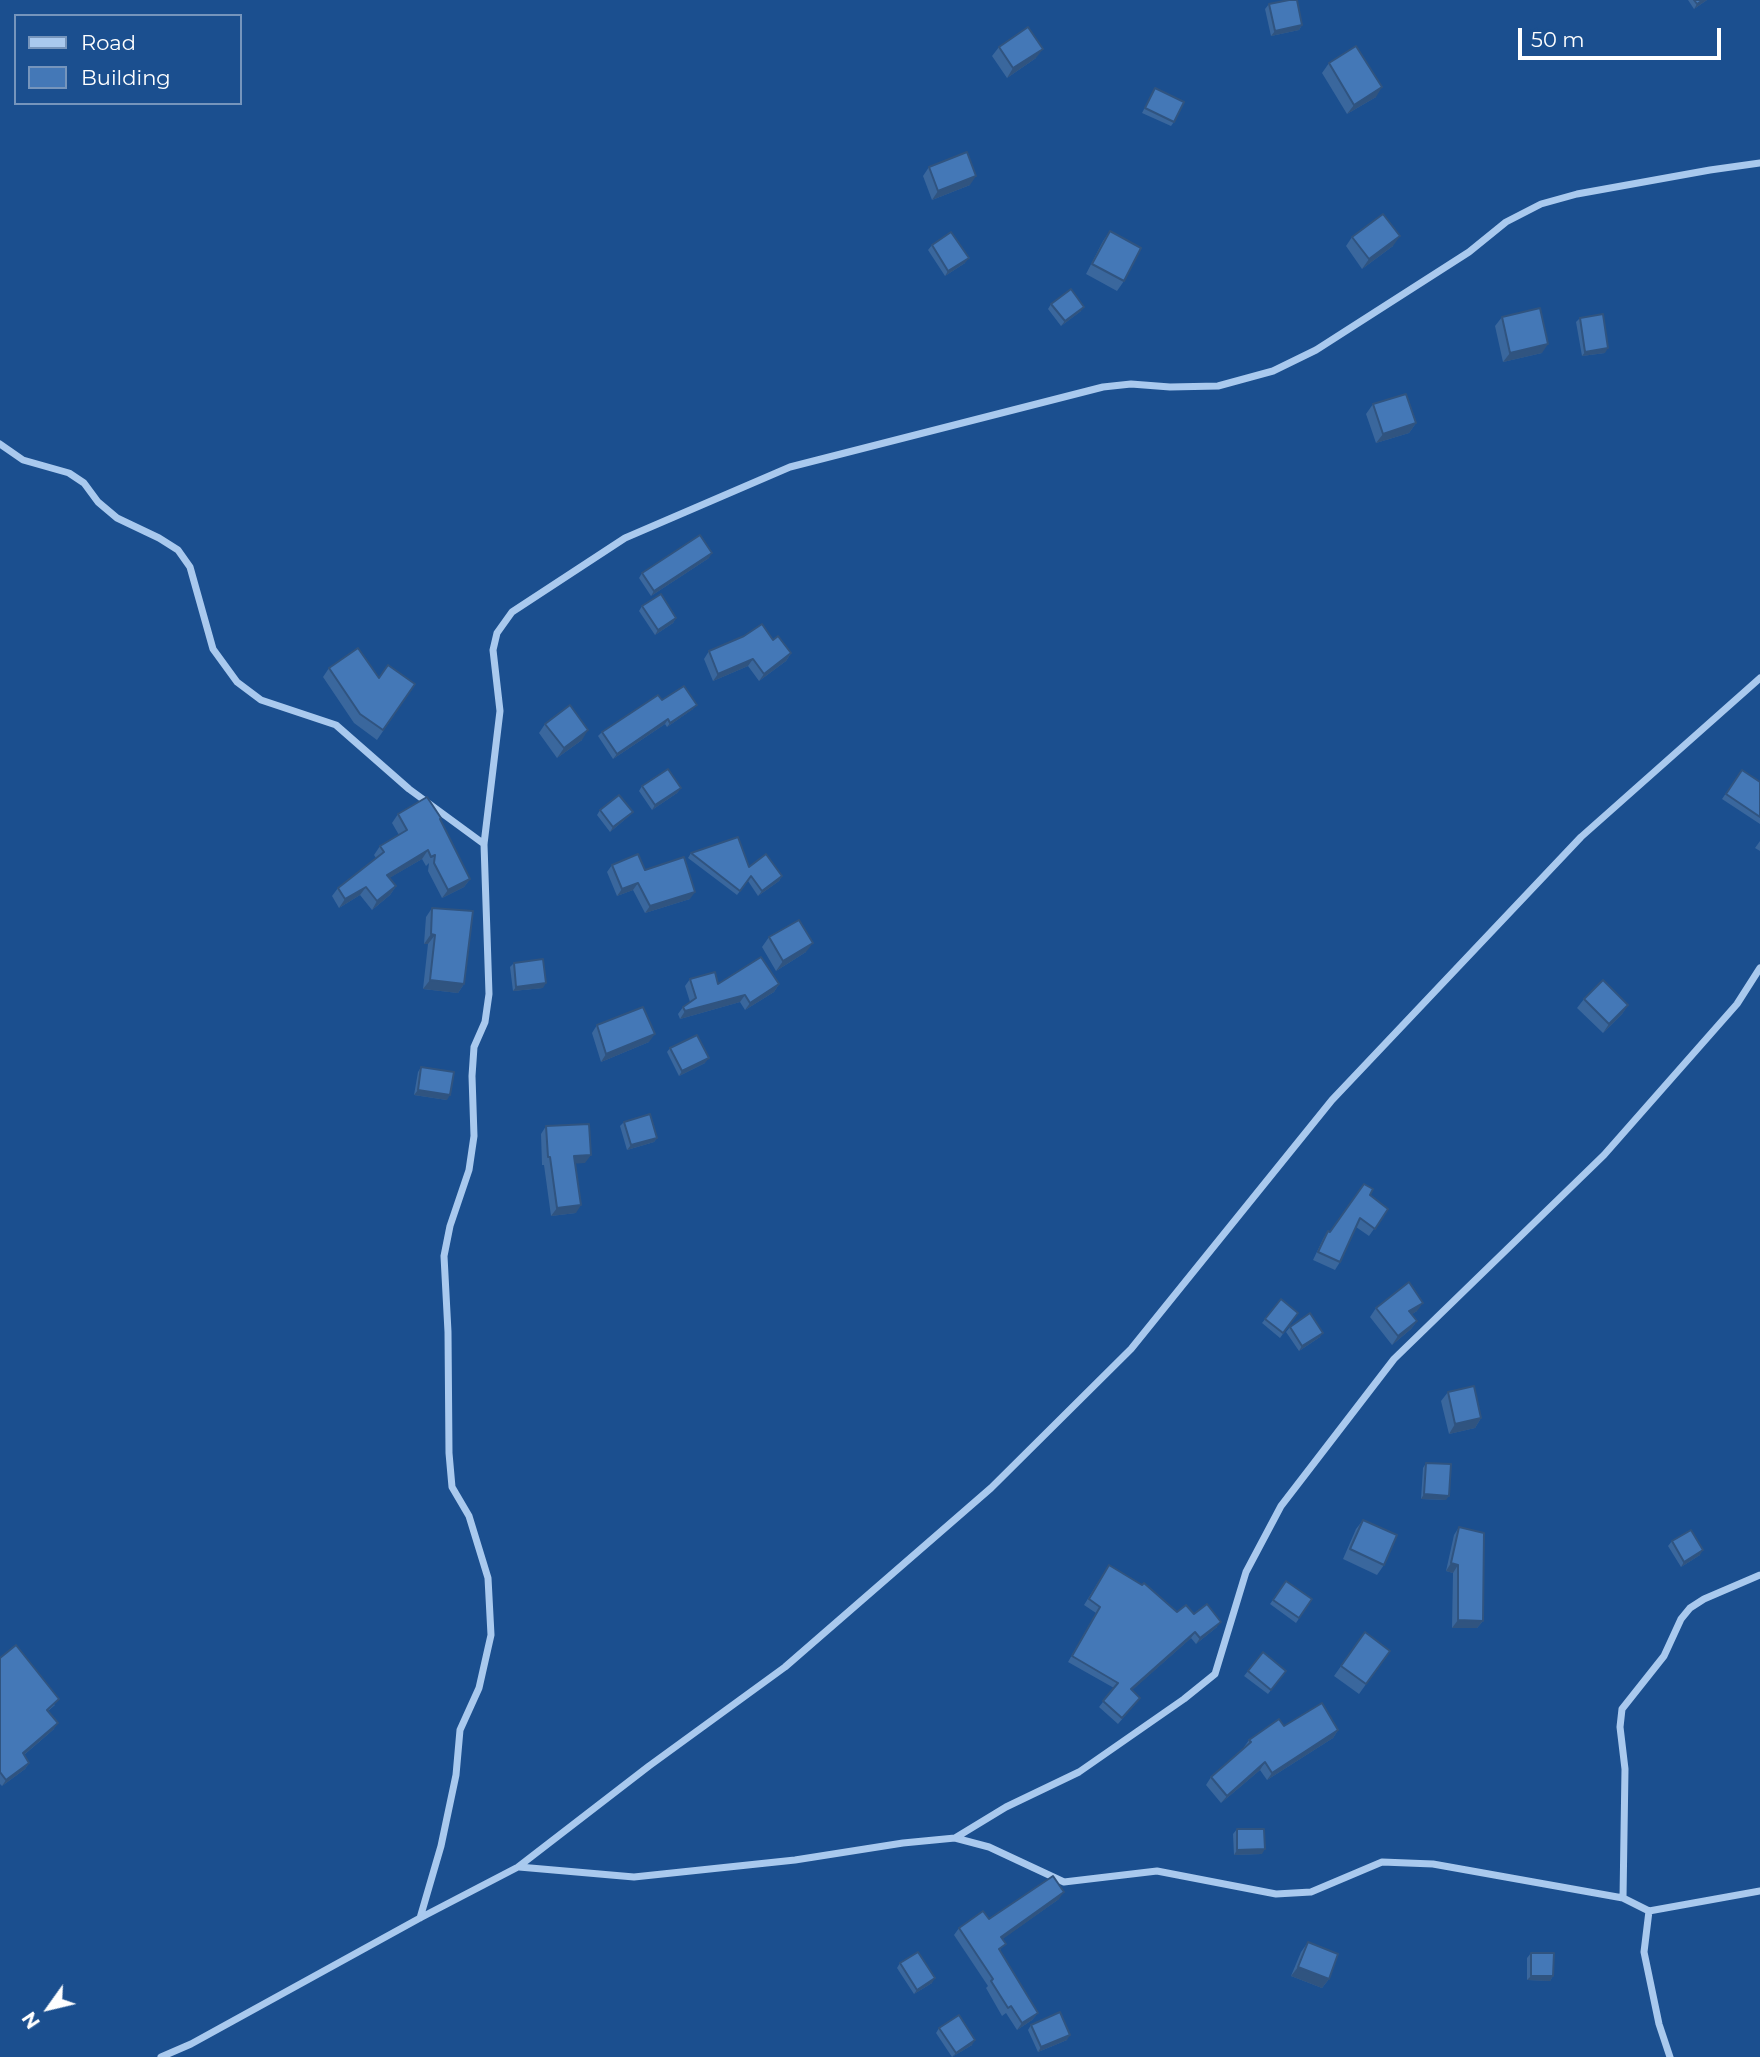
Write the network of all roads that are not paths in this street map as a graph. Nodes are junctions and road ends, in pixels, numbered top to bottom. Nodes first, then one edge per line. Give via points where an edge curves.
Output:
1 (1760, 163) edge
2 (0, 444) edge
3 (1760, 678) edge
4 (484, 844) junction
5 (1760, 968) edge
6 (1760, 1574) edge
7 (955, 1838) junction
8 (518, 1867) junction
9 (1760, 1891) edge
10 (1623, 1898) junction
11 (1649, 1911) junction
12 (421, 1918) junction
13 (161, 2057) edge
14 (1670, 2057) edge

1 - 4 street via 1541,204 1506,222 1469,253 1316,350 1273,371 1218,386 1103,387 790,467 625,538 512,612 497,633 493,650 500,710
2 - 4 street via 23,460 69,473 117,519 178,550 190,567 213,649 237,682 261,700 336,725 409,789
3 - 8 street via 1581,837 1332,1100 1131,1349 991,1488 785,1667
4 - 12 street via 489,994 485,1022 474,1047 474,1136 469,1170 444,1256 452,1487 469,1516 488,1578 491,1635 479,1688 460,1730 456,1775
5 - 7 street via 1737,1004 1604,1155 1394,1359 1281,1506 1246,1572 1215,1674 1079,1772
6 - 10 street via 1690,1608 1664,1656 1622,1709
7 - 8 street via 634,1877
7 - 10 street via 989,1847 1064,1882 1157,1871 1276,1894 1311,1892 1382,1862 1433,1864
8 - 12 street
9 - 11 street
10 - 11 street
11 - 14 street via 1644,1952
12 - 13 street

